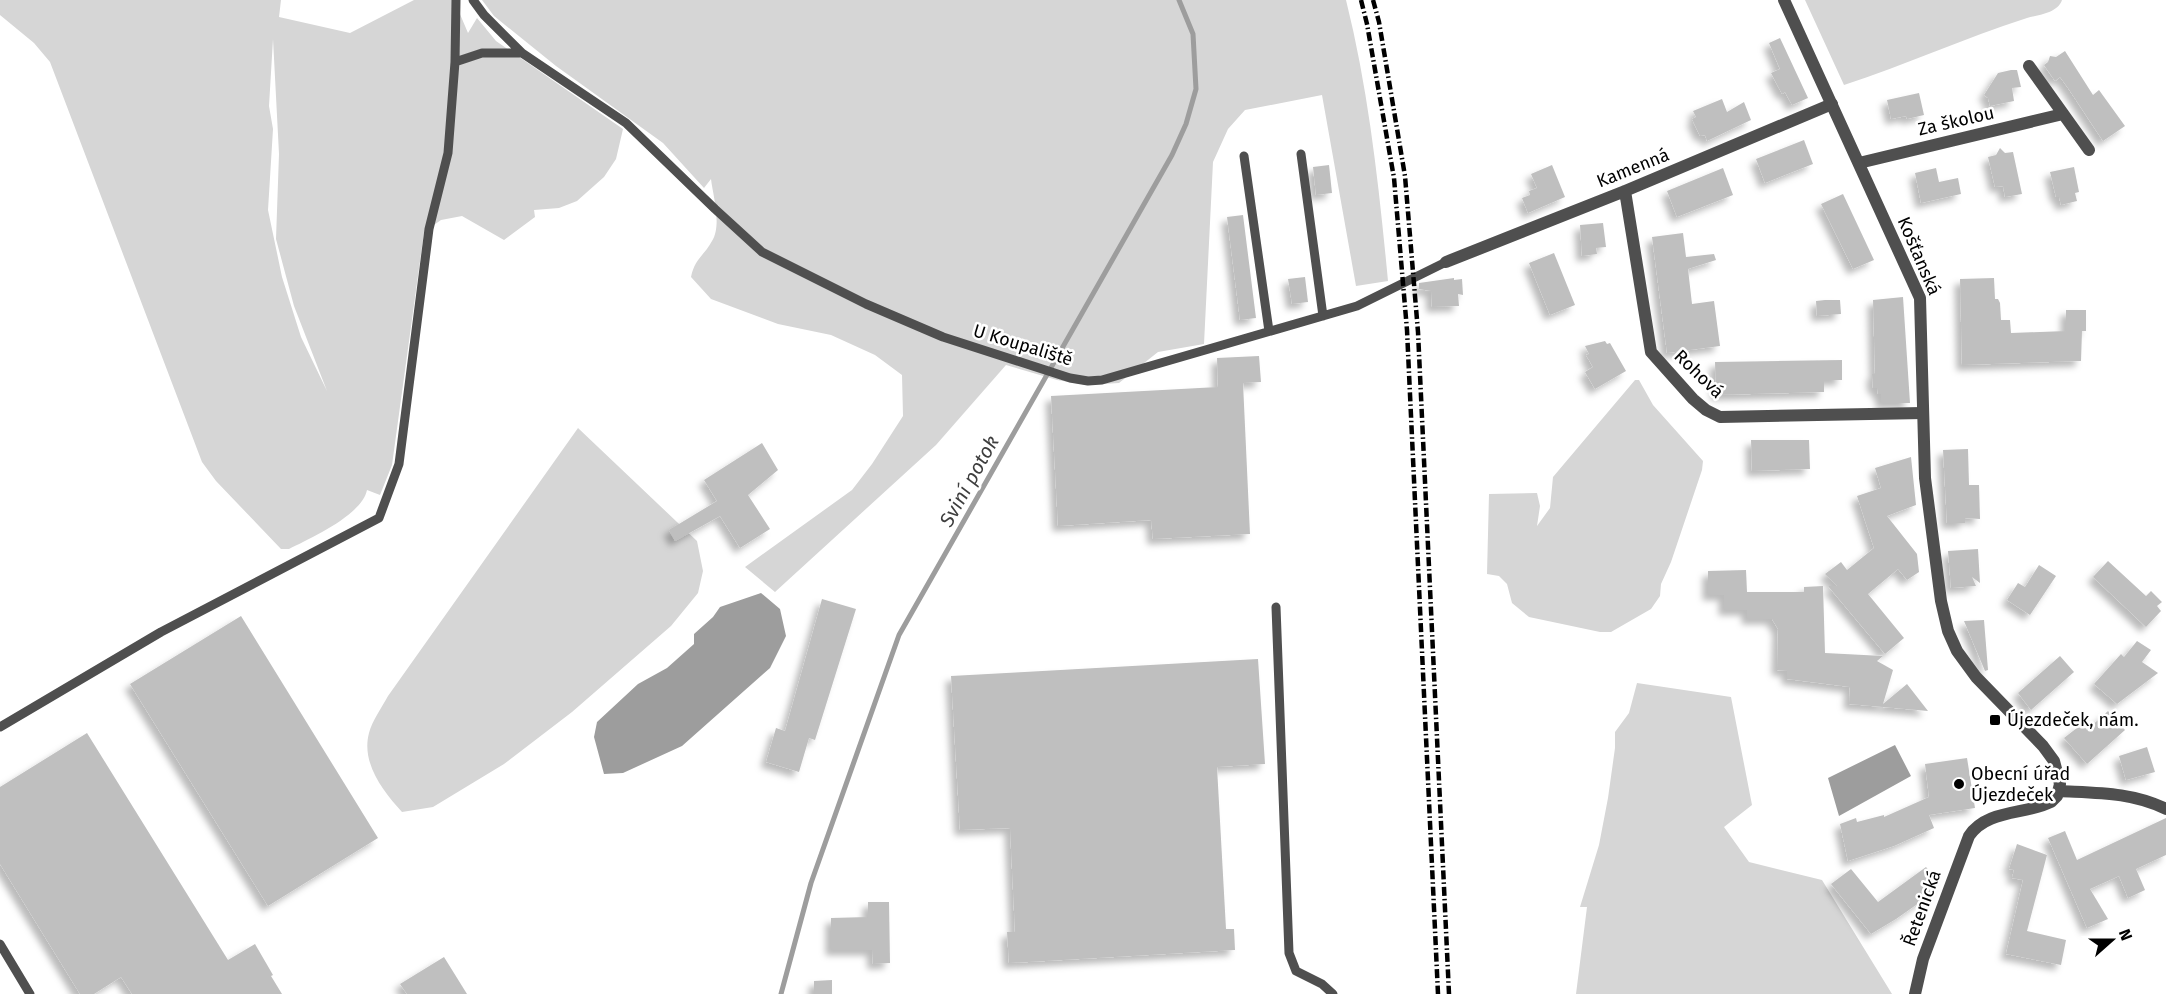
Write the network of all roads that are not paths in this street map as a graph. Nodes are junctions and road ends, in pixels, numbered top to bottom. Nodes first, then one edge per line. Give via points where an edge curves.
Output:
1 (456, 0) edge
2 (473, 0) edge
3 (1784, 0) edge
4 (522, 53) junction
5 (455, 62) junction
6 (2029, 66) dead end
7 (1832, 104) junction
8 (2063, 114) junction
9 (2090, 150) dead end
10 (1301, 154) dead end
11 (1244, 156) dead end
12 (1859, 163) junction
13 (1625, 191) junction
14 (1446, 261) joint
15 (1323, 316) junction
16 (1269, 331) junction
17 (1923, 413) junction
18 (1276, 607) dead end
19 (0, 727) edge
20 (2059, 791) junction
21 (2166, 809) edge
22 (0, 944) edge
23 (30, 994) edge
24 (1333, 994) edge
25 (1915, 994) edge

1 - 5 lane
2 - 4 lane, U Koupaliště
3 - 7 street, Košťanská
4 - 5 lane via 482,52
4 - 16 lane, U Koupaliště via 626,123 762,252 943,337 1088,381
5 - 19 lane via 448,153 429,229 399,464 379,518 161,632
6 - 8 street
7 - 12 street, Košťanská
7 - 13 street, Kamenná
8 - 9 street
8 - 12 street, Za školou
10 - 15 lane
11 - 16 lane
12 - 17 street, Košťanská via 1920,298
13 - 14 street, Kamenná
13 - 17 street, Rohová via 1651,352 1706,410 1720,417
14 - 15 lane, U Koupaliště via 1357,306
15 - 16 lane, U Koupaliště
17 - 20 street, Košťanská via 1927,495 1944,617 1968,668 2050,754 2060,776
18 - 24 lane via 1289,954 1296,971
20 - 21 street via 2124,795
20 - 25 street, Řetenická via 2047,805 1976,826 1923,959
22 - 23 lane

